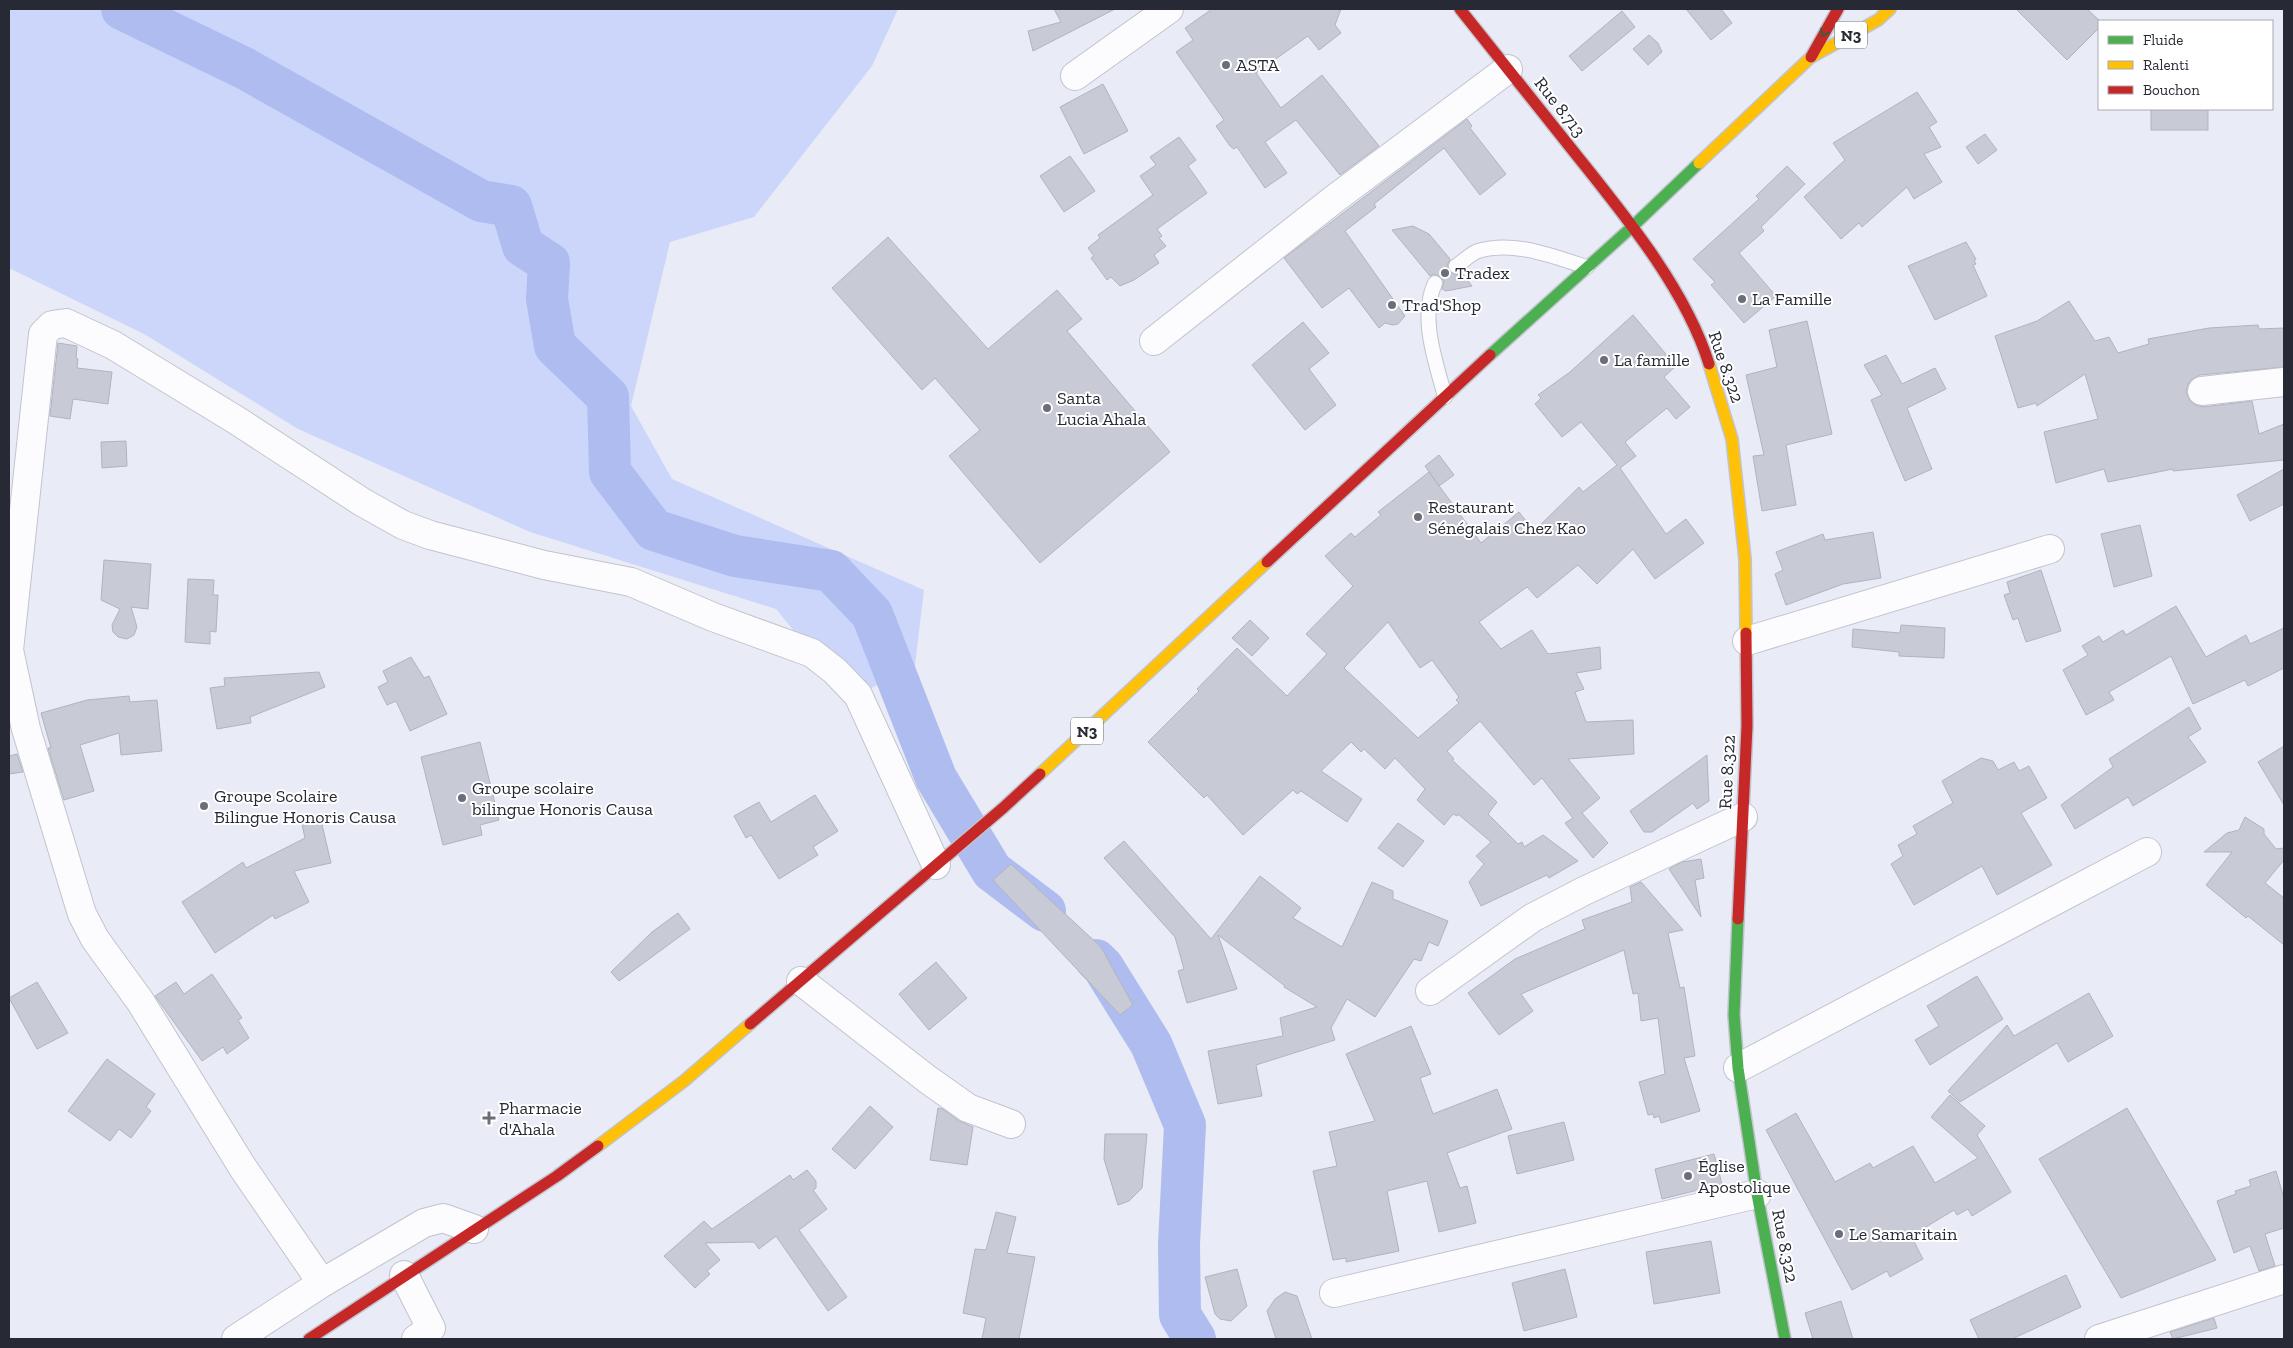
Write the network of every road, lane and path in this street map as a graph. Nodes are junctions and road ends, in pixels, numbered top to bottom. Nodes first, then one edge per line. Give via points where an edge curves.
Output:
1 (1169, 9) edge
2 (1460, 9) edge
3 (1838, 9) edge
4 (1890, 9) edge
5 (1811, 58) junction
6 (1508, 69) junction
7 (1075, 76) dead end
8 (1633, 226) junction
9 (1456, 266) dead end
10 (1588, 267) junction
11 (1436, 283) dead end
12 (1154, 341) dead end
13 (2284, 382) edge
14 (2202, 391) dead end
15 (1445, 397) junction
16 (17, 488) edge
17 (2050, 548) dead end
18 (1747, 641) junction
19 (1742, 817) junction
20 (2147, 852) dead end
21 (936, 865) junction
22 (801, 981) junction
23 (1430, 991) dead end
24 (1738, 1068) junction
25 (1011, 1124) dead end
26 (1756, 1194) junction
27 (474, 1229) junction
28 (404, 1275) junction
29 (2284, 1279) edge
30 (322, 1283) junction
31 (1334, 1293) dead end
32 (428, 1335) edge
33 (236, 1339) edge
34 (309, 1339) edge
35 (1785, 1339) edge
36 (2099, 1339) edge

1 - 7 street
2 - 6 main road, Rue 8.713
3 -> 5 main road, N3
4 - 5 main road, N3 via 1878,20
5 - 8 main road, N3
6 - 8 main road, Rue 8.713
6 - 12 street via 1333,200
8 - 10 main road, N3
8 - 18 main road, Rue 8.322 via 1684,307 1704,349 1732,439 1745,559
9 - 10 lane via 1476,251 1505,247
10 - 15 main road, N3
11 - 15 lane via 1430,294 1431,340
13 - 14 street
15 - 21 main road, N3 via 1126,695
16 - 21 street via 43,334 52,325 66,323 113,345 402,525 534,562 631,582 713,617 812,653 858,695
16 - 30 street via 9,650 26,729 82,914 243,1168
17 - 18 street
18 - 19 main road, Rue 8.322
19 - 23 street via 1532,918
19 - 24 main road, Rue 8.322 via 1734,1014
20 - 24 street
21 - 22 main road, N3
22 - 25 street via 968,1108
22 - 27 main road, N3 via 676,1086 557,1176
24 - 26 main road, Rue 8.322
26 - 31 street
26 - 35 main road, Rue 8.322
27 - 28 main road, N3
27 - 30 street via 443,1218 424,1223
28 - 32 street
28 - 34 main road, N3
29 - 36 street
30 - 33 street

